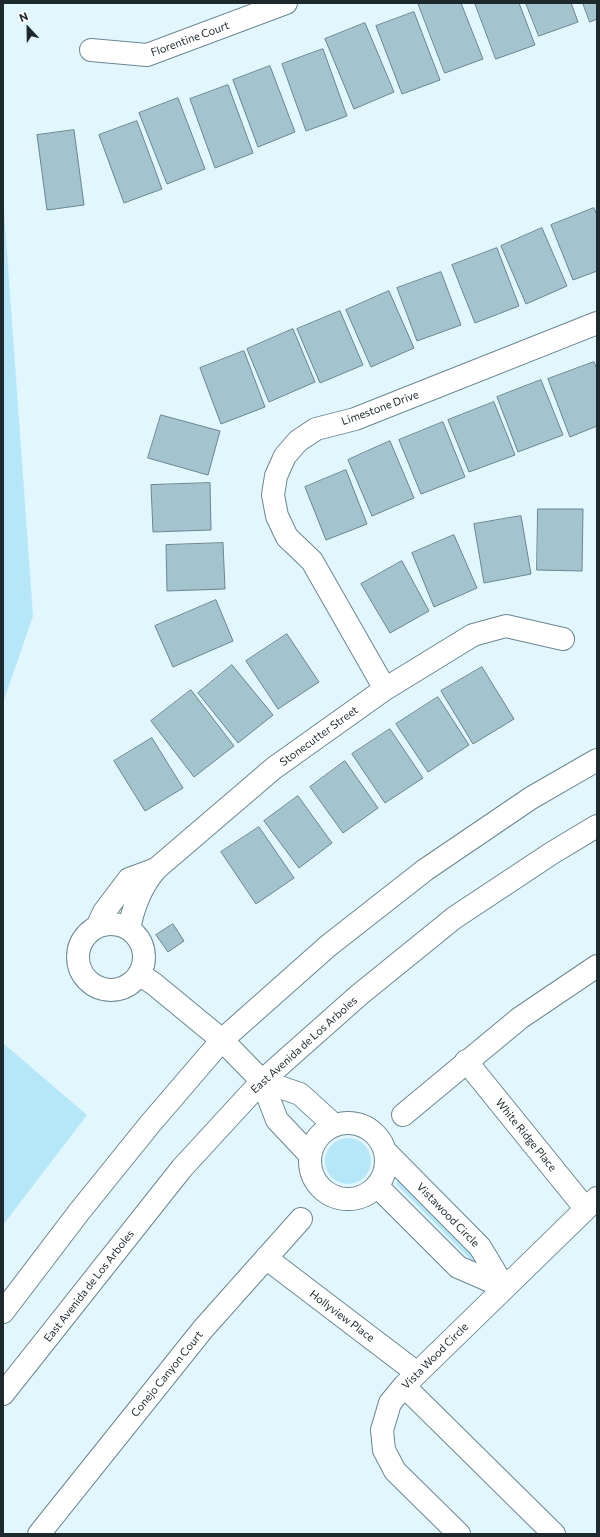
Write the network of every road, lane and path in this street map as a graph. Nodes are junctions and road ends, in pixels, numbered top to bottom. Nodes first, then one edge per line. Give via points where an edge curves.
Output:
1 (286, 3) edge
2 (91, 50) dead end
3 (597, 323) edge
4 (563, 639) dead end
5 (385, 689) junction
6 (597, 760) edge
7 (597, 826) edge
8 (156, 869) junction
9 (97, 927) junction
10 (129, 929) junction
11 (597, 966) edge
12 (139, 974) junction
13 (222, 1040) junction
14 (466, 1061) junction
15 (262, 1081) junction
16 (403, 1115) dead end
17 (334, 1125) junction
18 (386, 1152) junction
19 (310, 1156) junction
20 (377, 1186) junction
21 (591, 1203) edge
22 (301, 1219) dead end
23 (266, 1258) junction
24 (504, 1287) junction
25 (3, 1312) edge
26 (411, 1380) junction
27 (3, 1394) edge
28 (39, 1534) edge
29 (459, 1534) edge
30 (554, 1534) edge

1 - 2 street, Florentine Court via 147,55
3 - 5 street, Limestone Drive via 355,419 316,430 298,441 285,456 276,476 273,495 277,516 287,537 312,561
4 - 5 street, Stonecutter Street via 506,626 473,634
5 - 8 street, Stonecutter Street via 274,768
6 - 13 street via 531,798 425,870 328,946
7 - 15 street, East Avenida de Los Arboles via 454,918 359,995
8 - 9 street via 129,879 104,912
8 - 10 street, Stonecutter Street via 145,882
9 - 10 street via 119,924
9 - 12 street via 88,933 79,952 79,964 87,978 100,987 111,990 131,983
10 - 12 street via 142,945 143,965
11 - 14 street via 520,1018
12 - 13 street
13 - 15 street
13 - 25 street via 88,1200
14 - 16 street
14 - 21 street, White Ridge Place
15 - 17 street via 300,1094
15 - 19 street via 277,1120
15 - 27 street, East Avenida de Los Arboles via 182,1168
17 - 18 street, Vistawood Circle via 358,1123 369,1128 378,1136
17 - 19 street, Vistawood Circle via 318,1137
18 - 20 street via 386,1168
18 - 24 street, Vistawood Circle via 480,1247
19 - 20 street via 310,1168 314,1179 332,1196 356,1199
20 - 24 street via 458,1267
21 - 24 street, Vista Wood Circle
22 - 23 street, Conejo Canyon Court
23 - 26 street, Hollyview Place
23 - 28 street, Conejo Canyon Court via 203,1328
24 - 26 street, Vista Wood Circle
26 - 29 street, Vista Wood Circle via 390,1403 382,1430 384,1450 395,1471
26 - 30 street, Hollyview Place

